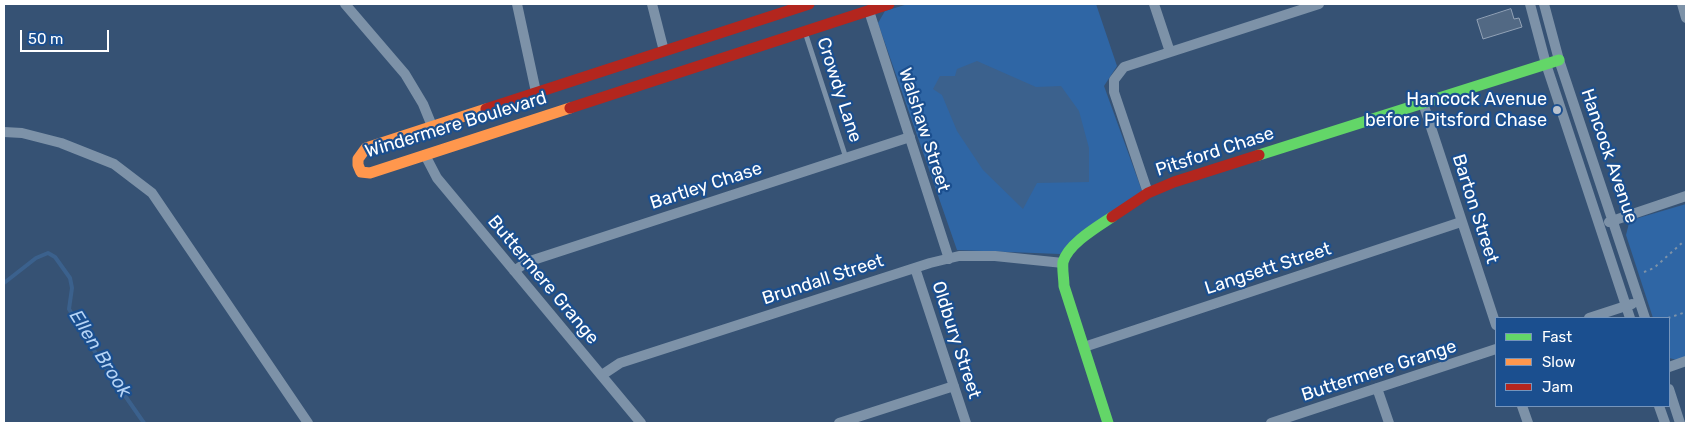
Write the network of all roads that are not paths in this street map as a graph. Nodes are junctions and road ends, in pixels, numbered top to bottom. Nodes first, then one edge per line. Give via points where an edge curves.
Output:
1 (345, 4) edge
2 (517, 4) edge
3 (652, 4) edge
4 (809, 4) edge
5 (889, 4) edge
6 (1154, 4) edge
7 (1319, 4) edge
8 (1530, 4) edge
9 (1544, 4) edge
10 (1682, 4) edge
11 (790, 7) edge
12 (869, 11) junction
13 (1686, 18) edge
14 (805, 31) junction
15 (664, 51) junction
16 (1170, 52) junction
17 (1559, 60) junction
18 (1546, 64) junction
19 (536, 92) junction
20 (1423, 103) junction
21 (432, 126) junction
22 (4, 132) edge
23 (910, 137) junction
24 (425, 155) junction
25 (846, 158) junction
26 (1148, 193) junction
27 (1686, 196) edge
28 (1614, 221) junction
29 (1461, 222) junction
30 (1600, 225) junction
31 (949, 258) junction
32 (1063, 263) junction
33 (915, 268) junction
34 (514, 272) junction
35 (1640, 302) junction
36 (1626, 306) junction
37 (1592, 317) edge
38 (1630, 317) edge
39 (1646, 317) edge
40 (1495, 322) edge
41 (1084, 347) junction
42 (1495, 349) edge
43 (1686, 361) edge
44 (1670, 367) edge
45 (602, 375) junction
46 (954, 386) junction
47 (1377, 388) junction
48 (1670, 392) edge
49 (1522, 407) edge
50 (1659, 407) edge
51 (308, 423) edge
52 (641, 423) edge
53 (839, 423) edge
54 (966, 423) edge
55 (1108, 423) edge
56 (1271, 423) edge
57 (1388, 423) edge
58 (1528, 423) edge
59 (1665, 423) edge
60 (1680, 423) edge

1 - 21 street via 406,74
2 - 19 street
3 - 15 street
4 - 11 street, Windermere Boulevard
5 - 12 street, Windermere Boulevard
6 - 16 street
7 - 16 street
8 - 18 street, Hancock Avenue
9 - 17 street, Hancock Avenue
10 - 13 street
11 - 15 street, Windermere Boulevard
12 - 14 street, Windermere Boulevard
12 - 23 street, Walshaw Street
14 - 24 street, Windermere Boulevard
14 - 25 lane, Crowdy Lane
15 - 19 street, Windermere Boulevard
16 - 26 street via 1124,67 1114,80 1114,92
17 - 18 street, Pitsford Chase
17 - 28 street, Hancock Avenue
18 - 20 street, Pitsford Chase
18 - 30 street, Hancock Avenue
19 - 21 street, Windermere Boulevard
20 - 26 street, Pitsford Chase
20 - 29 street, Barton Street
21 - 24 street, Windermere Boulevard via 366,148 358,156 357,165 361,172 370,173
22 - 51 street via 61,143 114,164 152,193
23 - 25 street, Bartley Chase
23 - 31 street, Walshaw Street
24 - 34 street, Buttermere Grange via 437,178
25 - 34 street, Bartley Chase via 527,262
26 - 32 street, Pitsford Chase via 1092,230 1069,251
27 - 28 street
28 - 30 street
28 - 35 street, Hancock Avenue
29 - 40 street, Barton Street
29 - 41 street, Langsett Street
30 - 36 street, Hancock Avenue
31 - 32 street, Brundall Street via 995,256
31 - 33 street, Brundall Street
32 - 41 street via 1064,286
33 - 45 street, Brundall Street via 620,363
33 - 46 street, Oldbury Street
34 - 45 street, Buttermere Grange
35 - 36 street
35 - 39 street, Hancock Avenue
36 - 37 street
36 - 38 street, Hancock Avenue
41 - 55 street
42 - 47 street, Buttermere Grange
43 - 44 street
45 - 52 street, Buttermere Grange
46 - 53 street
46 - 54 street, Oldbury Street
47 - 56 street, Buttermere Grange
47 - 57 street
48 - 60 street
49 - 58 street
50 - 59 street

